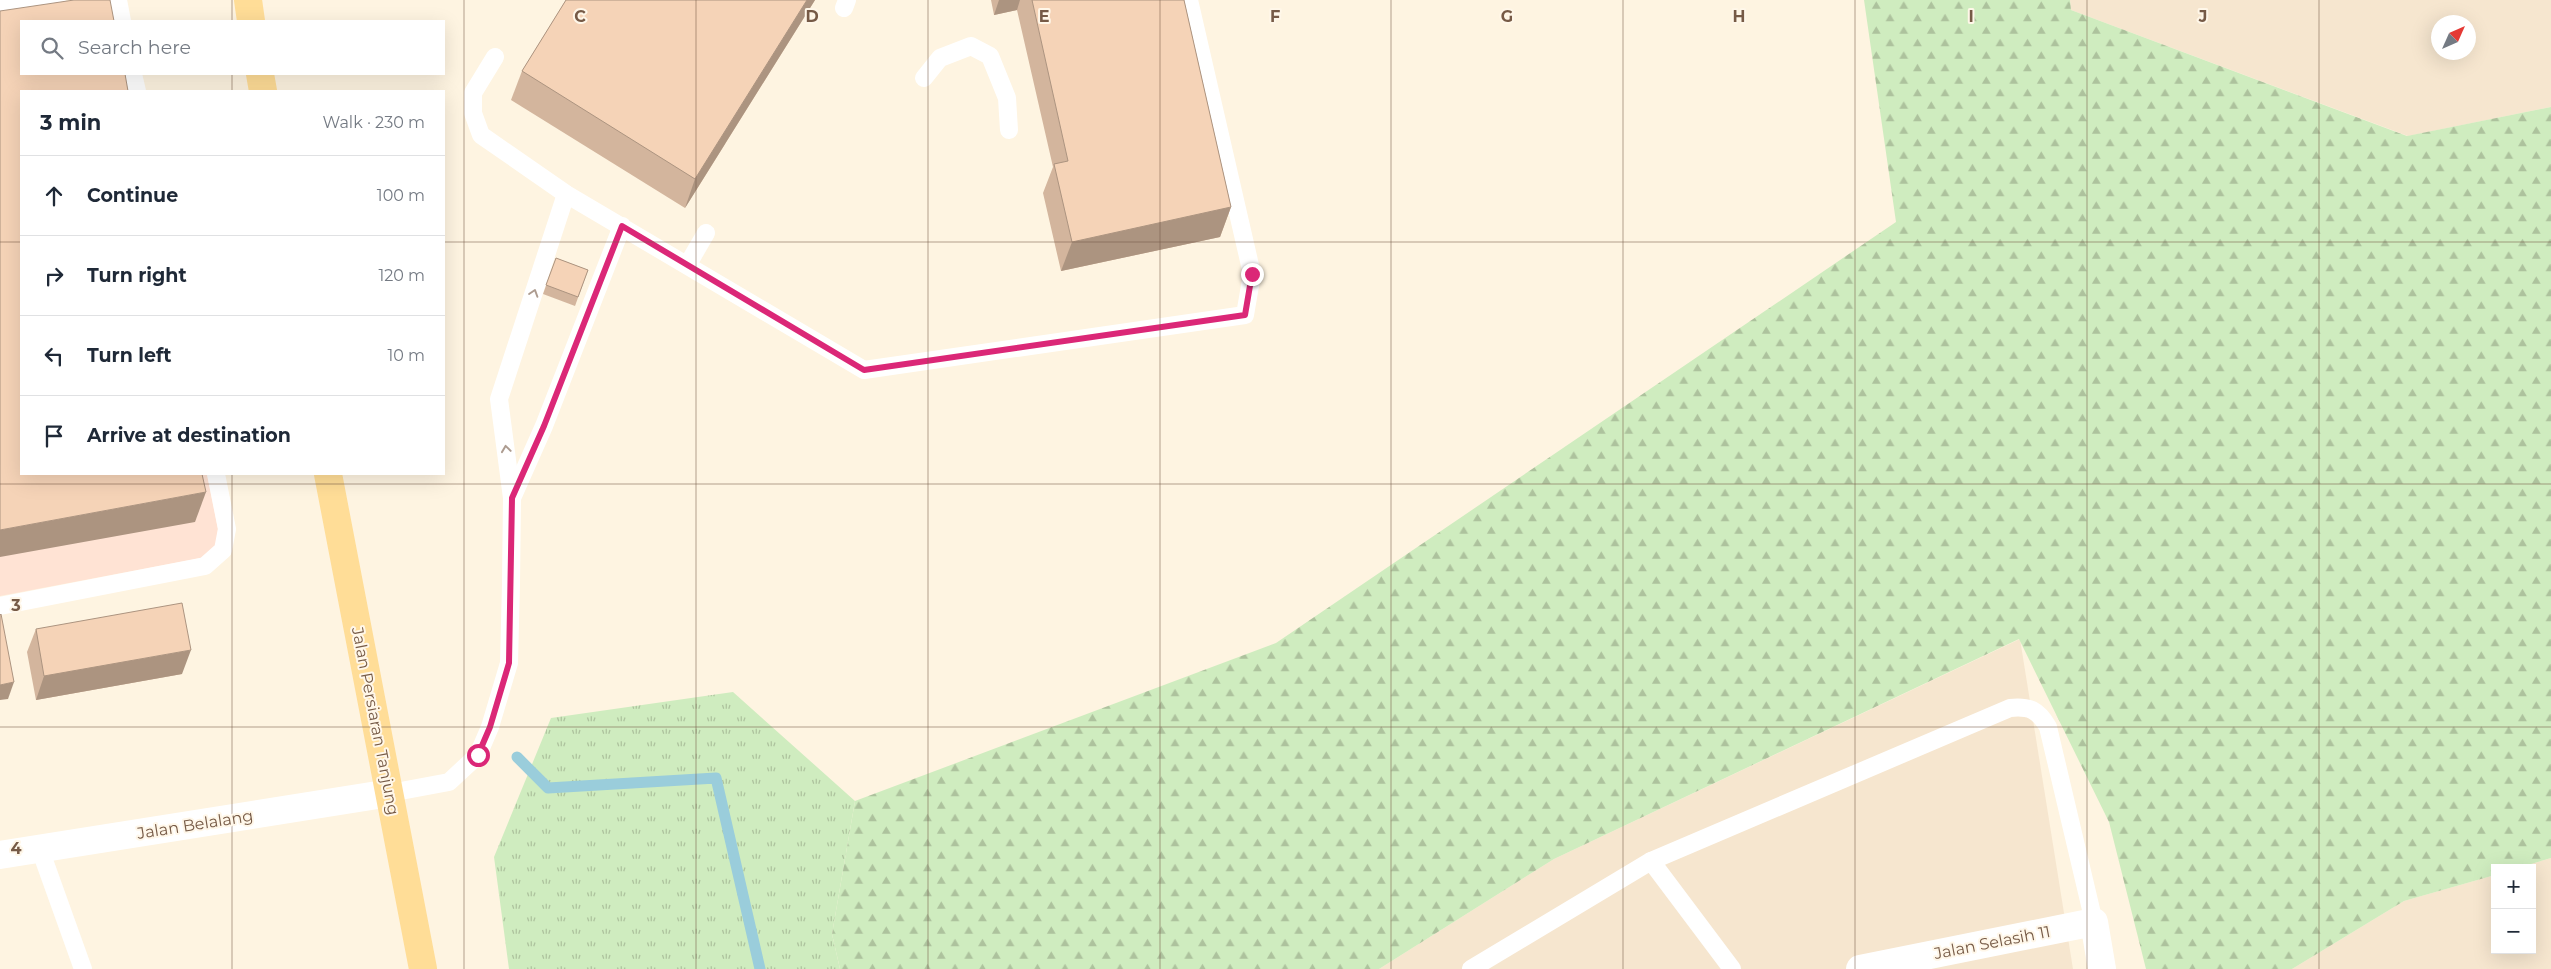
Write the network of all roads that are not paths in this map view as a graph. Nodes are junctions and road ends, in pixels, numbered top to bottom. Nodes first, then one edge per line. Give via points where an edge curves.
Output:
1 (248, 0) edge
2 (1189, 0) edge
3 (118, 1) edge
4 (0, 10) edge
5 (122, 20) edge
6 (251, 20) edge
7 (495, 57) dead end
8 (133, 75) edge
9 (260, 75) edge
10 (924, 78) dead end
11 (137, 90) edge
12 (262, 90) edge
13 (1009, 130) dead end
14 (566, 194) junction
15 (622, 226) junction
16 (706, 233) dead end
17 (688, 264) junction
18 (216, 475) edge
19 (328, 475) edge
20 (512, 498) junction
21 (0, 606) edge
22 (390, 793) junction
23 (40, 849) junction
24 (0, 855) edge
25 (1651, 861) junction
26 (2094, 922) junction
27 (1919, 963) edge
28 (83, 969) edge
29 (423, 969) edge
30 (1471, 969) edge
31 (1732, 969) edge
32 (1860, 969) edge
33 (2102, 969) edge

1 - 6 main road
2 - 17 lane via 1252,274 1245,315 864,370
3 - 4 lane
3 - 5 lane
7 - 14 lane via 473,93 473,113 481,135
8 - 11 lane
9 - 12 main road
10 - 13 lane via 940,58 971,46 990,56 1007,98
14 - 15 lane
20 -> 14 lane via 499,400
15 - 17 lane
15 - 20 lane via 544,426
16 - 17 lane
18 - 21 lane via 227,529 223,550 205,566
19 - 22 main road, Jalan Persiaran Tanjung
20 - 22 lane via 509,663 490,727 478,755 449,782
22 - 23 street, Jalan Belalang
22 - 29 main road, Jalan Persiaran Tanjung
23 - 24 street, Jalan Belalang
23 - 28 lane
25 - 26 lane via 2010,708 2026,706 2040,713 2048,728
25 - 30 lane
25 - 31 lane
26 - 27 street, Jalan Selasih 11
26 - 33 street
27 - 32 street, Jalan Selasih 11

